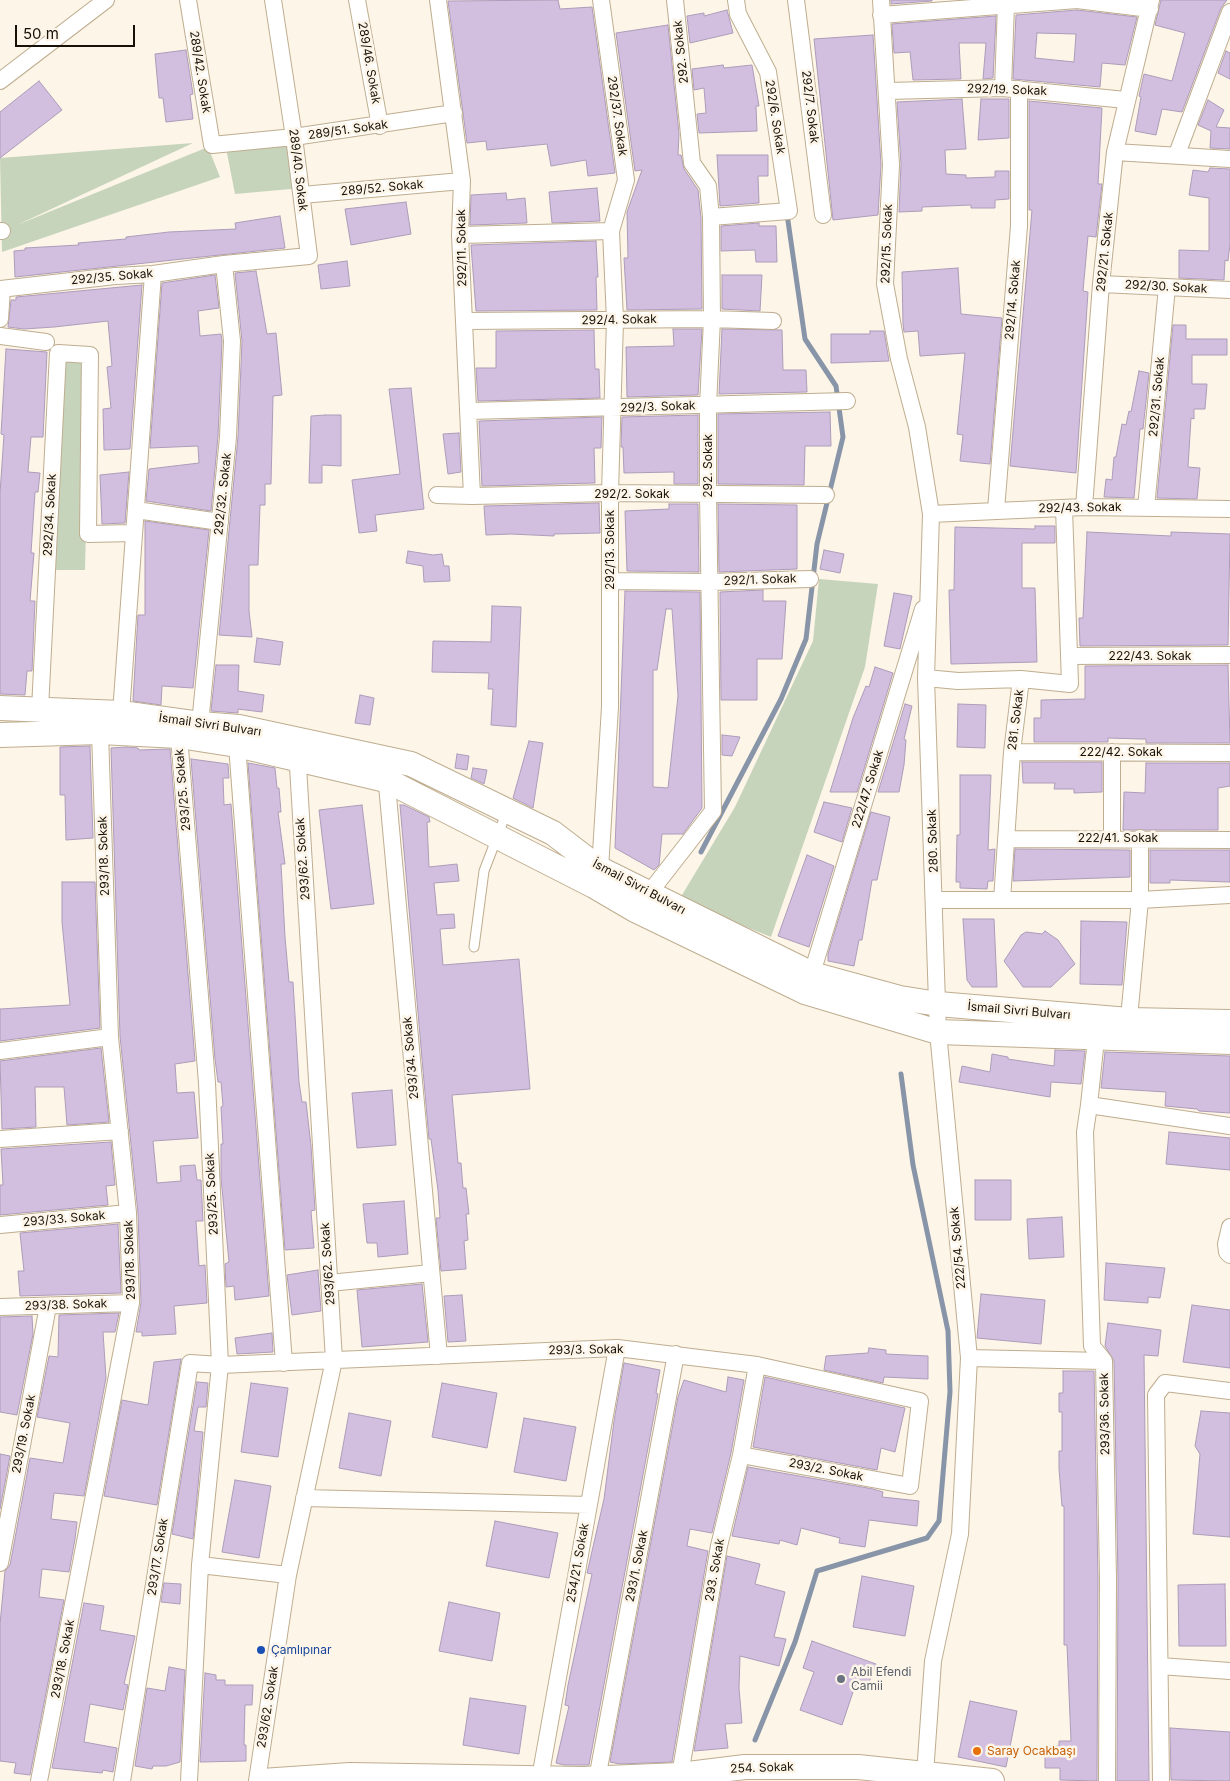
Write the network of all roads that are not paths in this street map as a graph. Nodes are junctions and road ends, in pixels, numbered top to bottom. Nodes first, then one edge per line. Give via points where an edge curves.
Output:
1 (106, 0) edge
2 (188, 0) edge
3 (273, 0) edge
4 (357, 0) edge
5 (438, 0) edge
6 (601, 0) edge
7 (675, 0) edge
8 (736, 0) edge
9 (796, 0) edge
10 (1151, 4) edge
11 (1006, 5) junction
12 (881, 8) edge
13 (1230, 12) edge
14 (0, 81) edge
15 (1003, 88) junction
16 (1020, 89) junction
17 (888, 90) junction
18 (1126, 100) junction
19 (454, 113) junction
20 (380, 126) junction
21 (294, 137) junction
22 (212, 145) joint
23 (1115, 152) junction
24 (1177, 154) junction
25 (1230, 159) edge
26 (462, 181) junction
27 (302, 195) junction
28 (823, 215) dead end
29 (711, 217) junction
30 (611, 231) junction
31 (460, 235) junction
32 (224, 264) junction
33 (153, 274) junction
34 (1101, 284) junction
35 (1167, 287) junction
36 (1, 288) edge
37 (1230, 290) edge
38 (0, 319) edge
39 (712, 319) junction
40 (615, 320) junction
41 (464, 321) junction
42 (773, 321) dead end
43 (0, 336) edge
44 (46, 342) dead end
45 (847, 401) dead end
46 (708, 406) junction
47 (614, 409) junction
48 (469, 411) junction
49 (610, 493) junction
50 (437, 495) dead end
51 (708, 495) junction
52 (826, 495) dead end
53 (472, 496) junction
54 (1084, 507) junction
55 (1064, 508) junction
56 (1146, 508) junction
57 (1230, 509) edge
58 (136, 510) junction
59 (996, 510) junction
60 (931, 514) junction
61 (220, 522) junction
62 (134, 533) junction
63 (810, 579) dead end
64 (610, 580) junction
65 (710, 582) junction
66 (930, 586) junction
67 (1230, 655) edge
68 (1070, 656) junction
69 (926, 678) junction
70 (1021, 679) junction
71 (0, 708) edge
72 (40, 709) junction
73 (121, 713) junction
74 (200, 724) junction
75 (100, 732) junction
76 (0, 735) edge
77 (179, 736) junction
78 (237, 745) junction
79 (297, 749) junction
80 (1012, 752) junction
81 (1112, 752) junction
82 (1230, 753) edge
83 (387, 770) junction
84 (508, 811) junction
85 (498, 837) junction
86 (1112, 837) junction
87 (1140, 838) junction
88 (1006, 839) junction
89 (1230, 840) edge
90 (600, 868) junction
91 (1230, 895) edge
92 (935, 900) junction
93 (1002, 900) junction
94 (1140, 900) junction
95 (642, 902) junction
96 (474, 947) dead end
97 (808, 983) junction
98 (938, 1004) junction
99 (1230, 1022) edge
100 (1128, 1030) junction
101 (938, 1032) junction
102 (110, 1037) junction
103 (1096, 1039) junction
104 (1230, 1042) edge
105 (0, 1051) edge
106 (1089, 1105) junction
107 (1230, 1126) edge
108 (120, 1131) junction
109 (0, 1140) edge
110 (128, 1213) junction
111 (0, 1225) edge
112 (1230, 1227) edge
113 (1230, 1255) edge
114 (431, 1273) junction
115 (329, 1282) junction
116 (132, 1303) junction
117 (48, 1306) junction
118 (0, 1307) edge
119 (617, 1348) junction
120 (676, 1354) junction
121 (438, 1356) junction
122 (969, 1358) junction
123 (334, 1360) junction
124 (1104, 1361) junction
125 (284, 1363) junction
126 (220, 1365) junction
127 (757, 1365) junction
128 (1230, 1391) edge
129 (742, 1454) junction
130 (910, 1486) joint
131 (304, 1498) junction
132 (588, 1505) junction
133 (2, 1538) edge
134 (0, 1562) edge
135 (200, 1565) junction
136 (288, 1574) junction
137 (1160, 1666) junction
138 (1230, 1671) edge
139 (743, 1774) edge
140 (865, 1774) edge
141 (680, 1775) junction
142 (714, 1776) edge
143 (350, 1778) edge
144 (411, 1778) edge
145 (540, 1778) junction
146 (925, 1778) edge
147 (492, 1780) edge
148 (588, 1780) edge
149 (39, 1781) edge
150 (122, 1781) edge
151 (189, 1781) edge
152 (257, 1781) edge
153 (262, 1781) edge
154 (992, 1781) edge
155 (1106, 1781) edge
156 (1161, 1781) edge

1 - 14 street
2 - 22 street, 289/42. Sokak
3 - 21 street, 289/40. Sokak
4 - 20 street, 289/46. Sokak
5 - 19 street, 292/11. Sokak
6 - 30 street, 292/37. Sokak via 626,180
7 - 29 street, 292. Sokak via 692,163 708,186
8 - 29 street, 292/6. Sokak via 738,14 768,72 789,211
9 - 28 street, 292/7. Sokak
10 - 11 street via 1076,0
10 - 18 street, 292/21. Sokak
11 - 12 street
11 - 15 street
12 - 17 street, 292/15. Sokak
13 - 24 street
15 - 16 street, 292/19. Sokak
15 - 17 street, 292/19. Sokak
16 - 18 street, 292/19. Sokak
16 - 59 street, 292/14. Sokak via 1019,226
17 - 60 street, 292/15. Sokak via 890,165 885,284 898,359 917,427
18 - 23 street, 292/21. Sokak
19 - 20 street, 289/51. Sokak
19 - 26 street, 292/11. Sokak
20 - 21 street, 289/51. Sokak
21 - 22 street, 289/51. Sokak
21 - 27 street, 289/40. Sokak
23 - 24 street
23 - 34 street, 292/21. Sokak
24 - 25 street
26 - 27 street, 289/52. Sokak
26 - 31 street, 292/11. Sokak
27 - 32 street, 289/40. Sokak via 309,256
29 - 39 street, 292. Sokak
30 - 31 street
30 - 40 street, 292/13. Sokak
31 - 41 street, 292/11. Sokak
32 - 33 street, 292/35. Sokak
32 - 61 street, 292/32. Sokak via 232,341
33 - 36 street, 292/35. Sokak
33 - 58 street
34 - 35 street, 292/30. Sokak
34 - 54 street, 292/21. Sokak
35 - 37 street, 292/30. Sokak
35 - 56 street, 292/31. Sokak
36 - 38 street
39 - 40 street, 292/4. Sokak
39 - 42 street, 292/4. Sokak
39 - 46 street, 292. Sokak
40 - 41 street, 292/4. Sokak
40 - 47 street, 292/13. Sokak
41 - 48 street, 292/11. Sokak
43 - 44 street
45 - 46 street, 292/3. Sokak
46 - 47 street, 292/3. Sokak
46 - 51 street, 292. Sokak
47 - 48 street, 292/3. Sokak
47 - 49 street, 292/13. Sokak
48 - 53 street, 292/11. Sokak
49 - 51 street, 292/2. Sokak
49 - 53 street, 292/2. Sokak
49 - 64 street, 292/13. Sokak
50 - 53 street, 292/2. Sokak
51 - 52 street, 292/2. Sokak
51 - 65 street, 292. Sokak
54 - 55 street, 292/43. Sokak
54 - 56 street, 292/43. Sokak
55 - 59 street, 292/43. Sokak
55 - 68 street
56 - 57 street, 292/43. Sokak
58 - 61 street
58 - 62 street
59 - 60 street, 292/43. Sokak
60 - 66 street, 280. Sokak
61 - 74 street, 292/32. Sokak
62 - 72 street, 292/34. Sokak via 88,534 90,355 58,353
62 - 73 street
63 - 65 street, 292/1. Sokak
64 - 65 street, 292/1. Sokak
64 - 90 street, 292/13. Sokak via 610,707
65 - 95 street, 292. Sokak via 713,812
66 - 69 street, 280. Sokak
66 - 97 street, 222/47. Sokak
67 - 68 street, 222/43. Sokak
68 - 70 street, 281. Sokak via 1070,684
69 - 70 street via 958,681
69 - 92 street, 280. Sokak
70 - 80 street, 281. Sokak
71 - 72 main road, İsmail Sivri Bulvarı
72 - 73 main road, İsmail Sivri Bulvarı
73 - 74 main road, İsmail Sivri Bulvarı
74 - 79 main road, İsmail Sivri Bulvarı via 239,727
75 - 76 main road, İsmail Sivri Bulvarı
75 - 77 main road, İsmail Sivri Bulvarı
75 - 102 street, 293/18. Sokak
77 - 78 main road, İsmail Sivri Bulvarı
77 - 126 street, 293/25. Sokak via 207,1083
78 - 79 main road, İsmail Sivri Bulvarı
78 - 125 street
79 - 83 main road, İsmail Sivri Bulvarı
79 - 115 street, 293/62. Sokak
80 - 81 street, 222/42. Sokak
80 - 88 street, 281. Sokak
81 - 82 street, 222/42. Sokak
81 - 86 street
83 - 84 main road, İsmail Sivri Bulvarı via 411,764
83 - 85 main road, İsmail Sivri Bulvarı
83 - 114 street, 293/34. Sokak
84 - 85 lane
84 - 90 main road, İsmail Sivri Bulvarı via 553,833
85 - 95 main road, İsmail Sivri Bulvarı via 594,886
85 - 96 lane via 484,871
86 - 87 street, 222/41. Sokak
86 - 88 street, 222/41. Sokak
87 - 89 street, 222/41. Sokak
87 - 94 street
88 - 93 street, 281. Sokak
90 - 95 main road, İsmail Sivri Bulvarı
91 - 94 street
92 - 93 street
92 - 98 street, 280. Sokak
93 - 94 street
94 - 100 street
95 - 97 main road, İsmail Sivri Bulvarı
97 - 98 main road, İsmail Sivri Bulvarı
97 - 101 main road, İsmail Sivri Bulvarı
98 - 100 main road, İsmail Sivri Bulvarı
98 - 101 street, 222/54. Sokak
99 - 100 main road, İsmail Sivri Bulvarı
100 - 103 main road, İsmail Sivri Bulvarı
100 - 104 main road, İsmail Sivri Bulvarı
101 - 103 main road, İsmail Sivri Bulvarı
101 - 122 street, 222/54. Sokak
102 - 105 street
102 - 108 street, 293/18. Sokak
103 - 106 street, 293/36. Sokak
106 - 107 street
106 - 124 street, 293/36. Sokak via 1085,1132 1092,1346
108 - 109 street
108 - 110 street, 293/18. Sokak
110 - 111 street, 293/33. Sokak
110 - 116 street, 293/18. Sokak
112 - 113 street via 1226,1244
114 - 115 street
114 - 121 street, 293/34. Sokak
115 - 123 street, 293/62. Sokak
116 - 117 street, 293/38. Sokak
116 - 149 street, 293/18. Sokak
117 - 118 street, 293/38. Sokak
117 - 133 street, 293/19. Sokak
119 - 120 street, 293/3. Sokak
119 - 121 street, 293/3. Sokak
119 - 132 street, 254/21. Sokak
120 - 127 street, 293/3. Sokak
120 - 148 street, 293/1. Sokak
121 - 123 street, 293/3. Sokak
122 - 124 street
122 - 146 street, 222/54. Sokak via 960,1534 933,1661
123 - 125 street, 293/3. Sokak
123 - 131 street, 293/62. Sokak
124 - 155 street, 293/36. Sokak via 1108,1579
125 - 126 street, 293/3. Sokak
126 - 135 street, 293/25. Sokak
126 - 150 street, 293/17. Sokak via 190,1363
127 - 129 street, 293. Sokak
127 - 130 street, 293/3. Sokak via 920,1400
128 - 137 street via 1165,1383 1156,1395
129 - 130 street, 293/2. Sokak
129 - 141 street, 293. Sokak via 719,1546
131 - 132 street
131 - 136 street, 293/62. Sokak
132 - 145 street, 254/21. Sokak
133 - 134 street, 293/19. Sokak
135 - 136 street
135 - 151 street, 293/25. Sokak
136 - 152 street, 293/62. Sokak
137 - 138 street
137 - 156 street
139 - 140 main road, 254. Sokak
139 - 142 main road, 254. Sokak
140 - 146 main road, 254. Sokak
141 - 142 main road, 254. Sokak
141 - 148 main road, 254. Sokak
143 - 144 main road, 254. Sokak
143 - 153 main road, 254. Sokak
144 - 147 main road, 254. Sokak
145 - 147 main road, 254. Sokak
145 - 148 main road, 254. Sokak
146 - 154 main road, 254. Sokak

